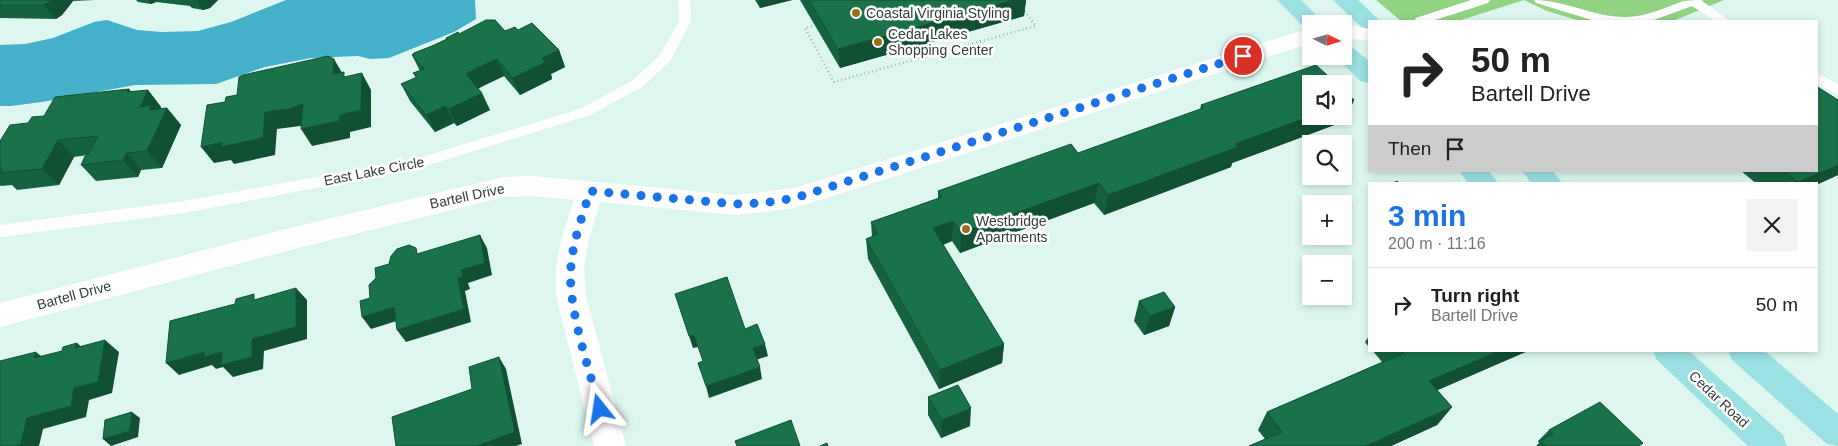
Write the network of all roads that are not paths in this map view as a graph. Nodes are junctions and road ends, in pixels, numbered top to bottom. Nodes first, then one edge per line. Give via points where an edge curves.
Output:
1 (684, 0) edge
2 (1288, 0) edge
3 (1344, 0) edge
4 (1484, 0) edge
5 (1540, 0) edge
6 (1695, 1) edge
7 (1304, 15) edge
8 (1423, 20) edge
9 (1723, 20) edge
10 (1368, 21) edge
11 (1352, 32) edge
12 (1368, 33) edge
13 (1302, 38) edge
14 (1352, 59) edge
15 (1368, 74) edge
16 (1818, 78) edge
17 (1838, 90) edge
18 (1473, 172) edge
19 (1537, 172) edge
20 (1484, 182) edge
21 (1548, 182) edge
22 (590, 191) junction
23 (0, 231) edge
24 (0, 315) edge
25 (1669, 352) edge
26 (1743, 352) edge
27 (1838, 434) edge
28 (610, 446) edge
29 (1771, 446) edge

1 - 23 lane, East Lake Circle via 684,21 665,58 637,84 585,112 416,164 184,207
2 - 7 main road
3 - 10 main road
4 - 8 lane
5 - 6 lane via 1582,15 1624,20 1657,16
6 - 9 lane
11 - 12 street
13 - 22 street, Bartell Drive via 795,198 736,204
14 - 15 main road
16 - 17 lane
18 - 20 main road
19 - 21 main road
22 - 24 street, Bartell Drive via 532,186 482,191
22 - 28 street via 570,266 572,296
25 - 29 main road, Cedar Road
26 - 27 main road

